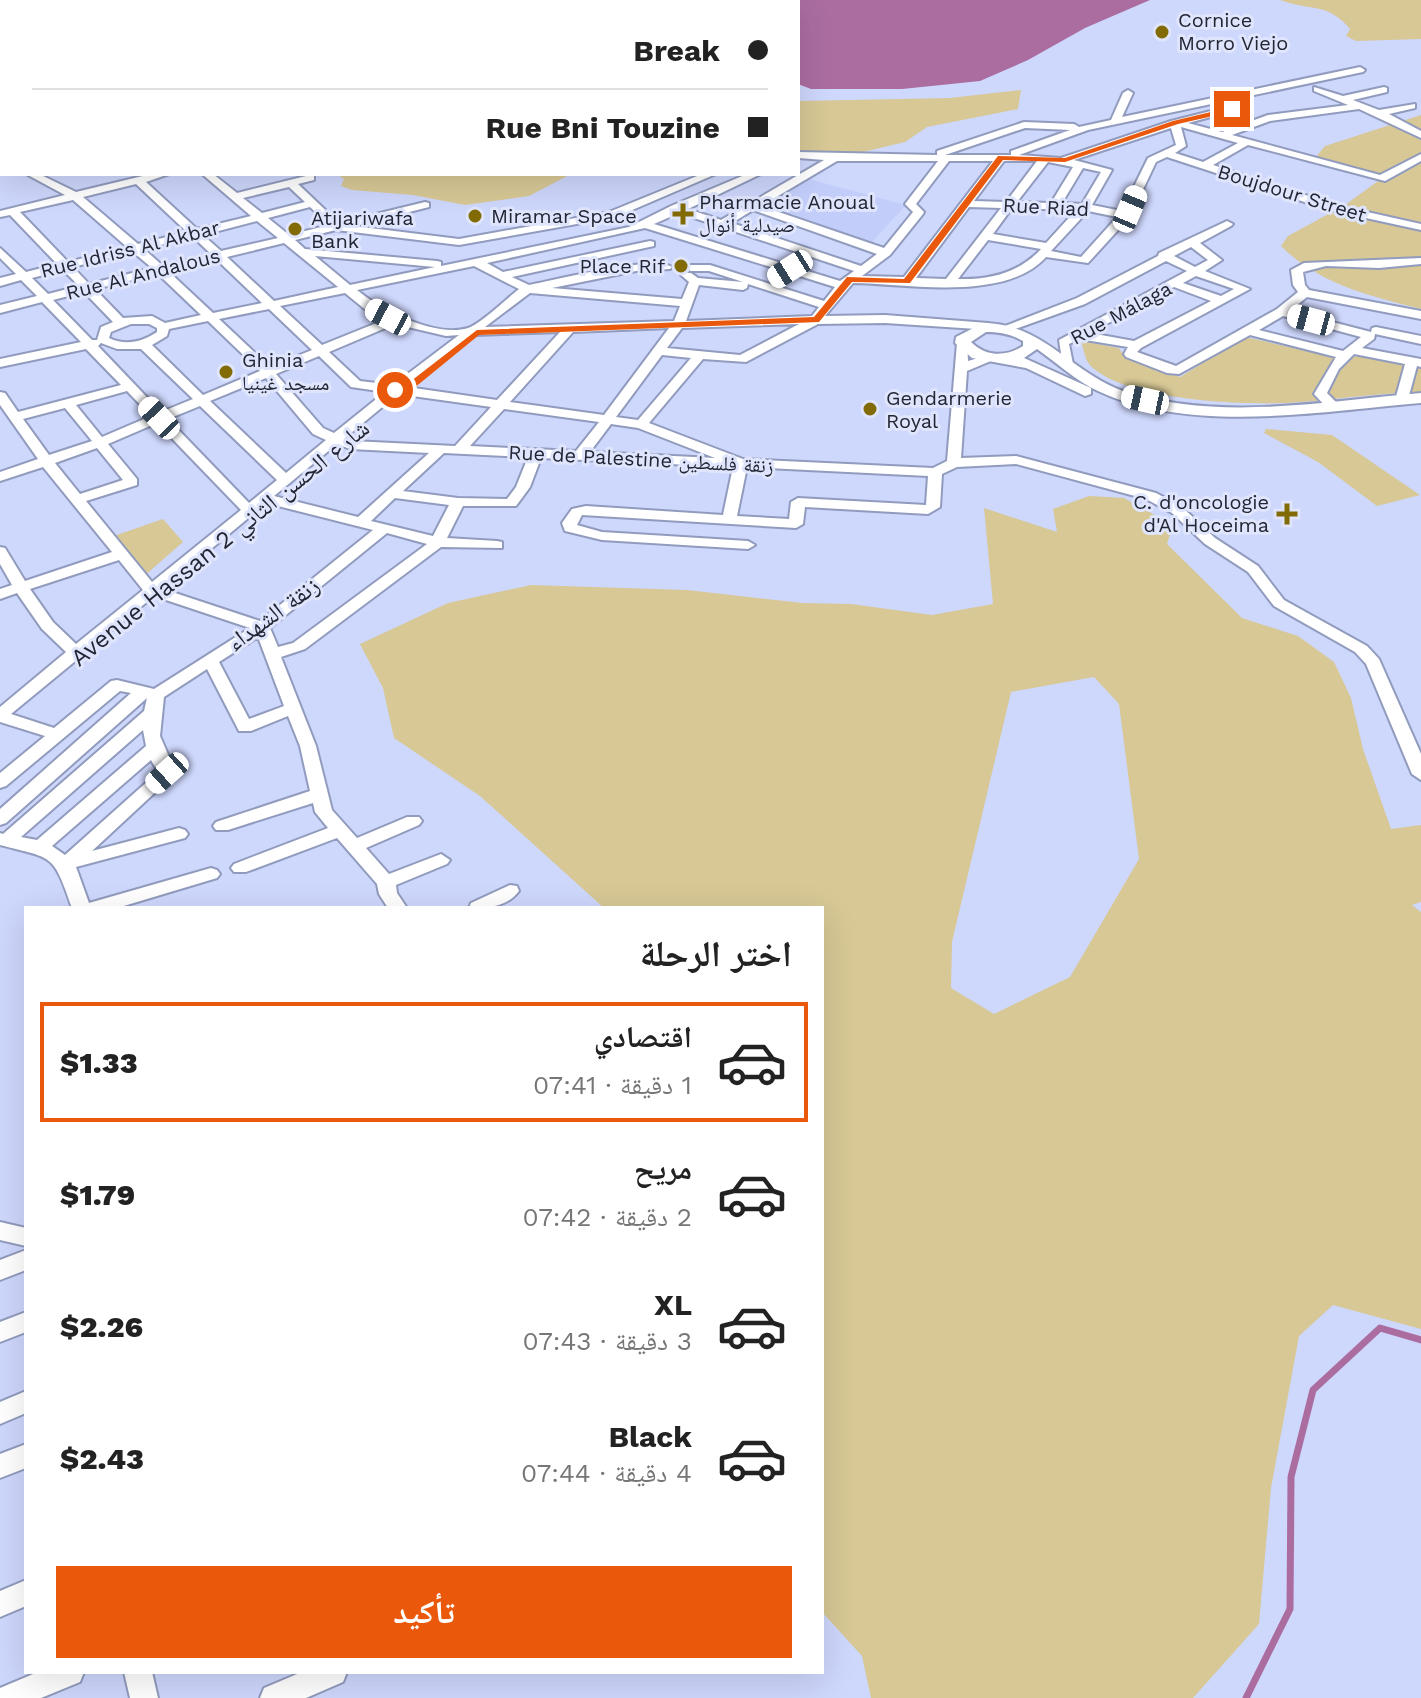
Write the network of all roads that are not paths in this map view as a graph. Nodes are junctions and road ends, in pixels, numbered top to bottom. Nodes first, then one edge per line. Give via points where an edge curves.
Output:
1 (1360, 70) dead end
2 (1374, 77) dead end
3 (1317, 89) junction
4 (1384, 90) dead end
5 (1128, 93) dead end
6 (1343, 99) junction
7 (1360, 106) junction
8 (1412, 106) dead end
9 (1378, 113) junction
10 (1141, 117) junction
11 (1351, 119) dead end
12 (1115, 121) junction
13 (1170, 124) junction
14 (1085, 128) junction
15 (1223, 135) junction
16 (1421, 135) edge
17 (1246, 142) junction
18 (1165, 153) junction
19 (800, 155) edge
20 (1421, 157) edge
21 (835, 158) junction
22 (924, 158) junction
23 (946, 158) junction
24 (1001, 158) junction
25 (1045, 158) junction
26 (1065, 160) junction
27 (1080, 164) junction
28 (1204, 166) junction
29 (35, 176) edge
30 (155, 176) edge
31 (209, 176) edge
32 (706, 176) edge
33 (752, 176) edge
34 (310, 178) dead end
35 (138, 180) junction
36 (291, 183) junction
37 (75, 196) junction
38 (235, 197) junction
39 (648, 199) junction
40 (311, 204) junction
41 (966, 204) junction
42 (425, 205) dead end
43 (1010, 205) junction
44 (752, 206) junction
45 (1055, 206) junction
46 (1085, 207) junction
47 (680, 210) junction
48 (6, 213) edge
49 (612, 215) junction
50 (1126, 215) junction
51 (259, 216) junction
52 (722, 224) junction
53 (1227, 224) dead end
54 (646, 225) junction
55 (337, 227) junction
56 (1421, 227) edge
57 (632, 230) junction
58 (195, 233) junction
59 (757, 236) junction
60 (987, 236) junction
61 (286, 238) junction
62 (459, 242) junction
63 (1191, 242) junction
64 (650, 244) junction
65 (135, 248) junction
66 (733, 250) junction
67 (1046, 250) junction
68 (0, 251) edge
69 (304, 252) junction
70 (886, 253) junction
71 (218, 255) junction
72 (1163, 255) junction
73 (1421, 261) edge
74 (475, 262) junction
75 (668, 265) junction
76 (65, 266) junction
77 (449, 266) junction
78 (705, 267) junction
79 (790, 269) junction
80 (160, 270) junction
81 (687, 270) junction
82 (863, 270) junction
83 (1197, 272) junction
84 (23, 276) junction
85 (500, 276) junction
86 (695, 281) junction
87 (907, 281) junction
88 (0, 282) edge
89 (846, 282) junction
90 (949, 283) junction
91 (765, 284) junction
92 (1176, 284) junction
93 (87, 287) junction
94 (349, 289) junction
95 (527, 289) junction
96 (785, 291) junction
97 (1305, 293) junction
98 (44, 298) junction
99 (1222, 301) junction
100 (688, 303) junction
101 (271, 305) junction
102 (827, 306) junction
103 (0, 309) edge
104 (1400, 310) junction
105 (1281, 312) junction
106 (1421, 315) edge
107 (210, 318) junction
108 (394, 320) junction
109 (816, 320) junction
110 (120, 322) junction
111 (679, 323) junction
112 (932, 324) junction
113 (163, 327) junction
114 (988, 327) junction
115 (570, 328) junction
116 (1006, 328) junction
117 (1245, 330) junction
118 (472, 332) junction
119 (1373, 333) junction
120 (1077, 335) junction
121 (1030, 339) junction
122 (963, 340) junction
123 (1421, 340) edge
124 (106, 341) junction
125 (143, 344) junction
126 (88, 345) junction
127 (1136, 345) junction
128 (320, 351) junction
129 (660, 351) junction
130 (1347, 353) junction
131 (699, 356) junction
132 (992, 358) junction
133 (1010, 359) junction
134 (0, 363) edge
135 (1417, 363) edge
136 (1067, 364) junction
137 (959, 370) junction
138 (269, 373) junction
139 (129, 387) junction
140 (399, 391) junction
141 (1421, 398) edge
142 (1402, 400) junction
143 (201, 401) junction
144 (68, 403) junction
145 (499, 405) junction
146 (6, 407) edge
147 (1421, 407) edge
148 (1335, 408) junction
149 (159, 418) junction
150 (607, 419) junction
151 (641, 424) junction
152 (101, 442) junction
153 (338, 442) junction
154 (440, 450) junction
155 (458, 451) junction
156 (536, 454) junction
157 (580, 456) junction
158 (47, 462) junction
159 (741, 463) junction
160 (946, 468) junction
161 (0, 477) edge
162 (285, 480) junction
163 (394, 494) junction
164 (78, 499) junction
165 (458, 502) junction
166 (261, 505) junction
167 (729, 520) junction
168 (361, 522) junction
169 (386, 527) junction
170 (438, 542) junction
171 (497, 545) dead end
172 (748, 545) dead end
173 (0, 551) edge
174 (121, 554) junction
175 (22, 587) junction
176 (157, 593) junction
177 (0, 594) edge
178 (262, 627) junction
179 (81, 654) junction
180 (273, 654) junction
181 (210, 660) junction
182 (149, 694) junction
183 (292, 709) junction
184 (151, 714) junction
185 (2, 719) edge
186 (58, 735) junction
187 (153, 749) junction
188 (1421, 774) edge
189 (0, 782) edge
190 (321, 794) junction
191 (0, 819) edge
192 (413, 821) dead end
193 (222, 826) dead end
194 (341, 830) junction
195 (179, 834) dead end
196 (3, 840) edge
197 (356, 845) junction
198 (40, 847) junction
199 (441, 860) dead end
200 (66, 864) junction
201 (240, 868) dead end
202 (211, 874) dead end
203 (386, 882) junction
204 (510, 891) dead end
205 (80, 906) edge
206 (102, 906) edge
207 (397, 906) edge
208 (482, 906) edge
209 (24, 1261) edge
210 (0, 1270) edge
211 (24, 1323) edge
212 (0, 1332) edge
213 (24, 1403) edge
214 (0, 1413) edge
215 (24, 1457) edge
216 (0, 1466) edge
217 (24, 1594) edge
218 (0, 1604) edge
219 (65, 1674) edge
220 (138, 1674) edge
221 (328, 1674) edge
222 (9, 1698) edge
223 (144, 1698) edge
224 (274, 1698) edge

1 - 10 street
2 - 3 street
3 - 6 street
3 - 13 street
4 - 6 street
5 - 12 street
6 - 7 street
7 - 9 street
7 - 15 street via 1268,118
8 - 9 street
9 - 11 street
9 - 16 street
10 - 12 street
10 - 13 street
12 - 14 street
13 - 15 street
13 - 18 street via 1181,146
13 - 26 street
14 - 22 street via 1024,125
14 - 24 street
15 - 17 street
17 - 20 street via 1381,179
17 - 28 street
18 - 28 street, Boujdour Street
18 - 50 street via 1152,160
19 - 21 street
21 - 22 street
21 - 44 street
22 - 23 street
23 - 24 street
23 - 70 street via 910,204 919,212
24 - 25 street
24 - 41 street
25 - 26 street
25 - 43 street
26 - 27 street
27 - 45 street
27 - 46 street via 1107,170
28 - 56 street, Boujdour Street via 1333,208
29 - 37 street
30 - 35 street
31 - 38 street
32 - 39 street
33 - 47 street
34 - 36 street
35 - 37 street
35 - 58 street
36 - 38 street
36 - 40 street
37 - 48 street
37 - 65 street
38 - 51 street
39 - 47 street
39 - 49 street
40 - 51 street, Rue Idriss Al Akbar
40 - 55 street
41 - 43 street, Rue Riad
41 - 87 street
42 - 55 street, Rue Al Andalous
43 - 45 street, Rue Riad
43 - 60 street
44 - 52 street
44 - 70 street
45 - 46 street, Rue Riad
46 - 50 street, Rue Riad
46 - 67 street
47 - 52 street
47 - 54 street
48 - 76 street
49 - 54 street
49 - 62 street
50 - 67 street via 1084,261
51 - 58 street, Rue Idriss Al Akbar
51 - 61 street
52 - 59 street
53 - 63 street
54 - 57 street
54 - 66 street
55 - 61 street, Rue Al Andalous
55 - 62 street
57 - 64 street
57 - 74 street
58 - 65 street, Rue Idriss Al Akbar
58 - 71 street
59 - 66 street
59 - 82 street
60 - 67 street
60 - 90 street
61 - 69 street
61 - 71 street, Rue Al Andalous
62 - 77 street
63 - 72 street
63 - 83 street via 1216,260
64 - 75 street
64 - 85 street
65 - 76 street, Rue Idriss Al Akbar
65 - 80 street
66 - 78 street
66 - 79 street
67 - 90 street via 1031,267 1000,279
68 - 84 street
69 - 77 street
69 - 94 street
70 - 82 street
71 - 80 street, Rue Al Andalous
71 - 101 street
72 - 83 street
72 - 116 street via 1081,301
73 - 97 street via 1308,265 1297,270
74 - 77 street
74 - 85 street
75 - 81 street via 685,263
75 - 95 street
76 - 84 street, Rue Idriss Al Akbar
76 - 93 street
77 - 94 street
78 - 81 street
78 - 91 street
79 - 89 street
79 - 91 street
80 - 93 street, Rue Al Andalous
80 - 107 street
81 - 86 street
82 - 89 street
83 - 92 street, Rue Málaga
83 - 99 street via 1244,289
84 - 88 street, Rue Idriss Al Akbar
84 - 98 street
85 - 95 street
86 - 96 street
86 - 100 street
87 - 89 street
87 - 90 street
89 - 102 street
91 - 96 street
92 - 99 street
92 - 120 street, Rue Málaga
93 - 98 street, Rue Al Andalous
93 - 110 street
94 - 101 street
94 - 108 street
95 - 100 street
95 - 118 street, Avenue Hassan 2 شارع الحسن الثاني
96 - 102 street
97 - 104 street
97 - 105 street
98 - 103 street, Rue Al Andalous
98 - 126 street
99 - 127 street
100 - 111 street
101 - 107 street
101 - 128 street
102 - 109 street
104 - 106 street
104 - 119 street
105 - 117 street
105 - 119 street
107 - 113 street
107 - 138 street
108 - 118 street
108 - 128 street
109 - 111 street
109 - 112 street
109 - 131 street via 742,359
110 - 113 street via 142,319
110 - 124 street via 105,330
111 - 115 street
111 - 129 street
112 - 114 street
112 - 122 street
113 - 125 street via 158,338
114 - 116 main road
114 - 122 main road via 972,330
115 - 118 street
115 - 145 street
116 - 121 main road
117 - 127 street via 1179,370 1132,355
117 - 130 street
118 - 140 street, Avenue Hassan 2 شارع الحسن الثاني
119 - 123 street
119 - 130 street
120 - 127 street
120 - 136 street, Rue Málaga via 1063,343
121 - 133 main road via 1024,354
121 - 136 main road
122 - 132 main road via 975,354
122 - 137 street
124 - 125 street
124 - 126 street
125 - 143 street
126 - 134 street
126 - 139 street
128 - 138 street
128 - 140 street via 356,384
129 - 131 street
129 - 150 street
130 - 135 street
130 - 148 street via 1329,370 1320,394
131 - 151 street
132 - 133 main road
132 - 137 street
133 - 147 main road via 1097,396 1157,412 1326,419
135 - 142 street
136 - 148 main road via 1094,385 1145,400 1220,409
137 - 160 street
138 - 143 street
138 - 153 street via 318,431
139 - 144 street
139 - 149 street
140 - 145 street
140 - 153 street, Avenue Hassan 2 شارع الحسن الثاني
141 - 142 main road
142 - 148 main road
143 - 149 street
143 - 162 street
144 - 146 street
144 - 152 street
145 - 150 street
145 - 155 street
146 - 158 street
149 - 152 street
149 - 166 street
150 - 151 street
150 - 157 street
151 - 159 street
152 - 158 street
152 - 164 street via 132,482
153 - 154 street, Rue de Palestine زنقة فلسطين
153 - 162 street, Avenue Hassan 2 شارع الحسن الثاني
153 - 166 street, Avenue Hassan 2 شارع الحسن الثاني
154 - 155 street, Rue de Palestine زنقة فلسطين
154 - 163 street
155 - 156 street, Rue de Palestine زنقة فلسطين
156 - 157 street, Rue de Palestine زنقة فلسطين
156 - 165 street via 516,500
157 - 159 street, Rue de Palestine زنقة فلسطين
158 - 161 street
158 - 164 street
159 - 160 street, Rue de Palestine زنقة فلسطين
159 - 167 street
160 - 167 street via 928,510 798,502 796,524
160 - 188 street, Rue de Palestine زنقة فلسطين via 1016,460 1136,491 1166,504 1253,569 1279,603 1361,649 1373,662
162 - 166 street, Avenue Hassan 2 شارع الحسن الثاني
163 - 165 street
163 - 168 street
164 - 174 street
165 - 170 street
166 - 168 street
166 - 176 street, Avenue Hassan 2 شارع الحسن الثاني
167 - 172 street via 586,510 569,523 578,532 602,536
168 - 169 street
169 - 170 street
169 - 178 street, زنقة الشهداء
170 - 171 street
170 - 180 street via 299,646
173 - 175 street
174 - 175 street
174 - 176 street
175 - 177 street
175 - 179 street via 65,647
176 - 178 street
176 - 179 street, Avenue Hassan 2 شارع الحسن الثاني
178 - 180 street
178 - 181 street, زنقة الشهداء
179 - 185 street, Avenue Hassan 2 شارع الحسن الثاني
180 - 183 street
181 - 182 street, زنقة الشهداء
181 - 183 street via 245,727
182 - 184 street
182 - 186 street via 117,685
182 - 191 street, زنقة الشهداء
183 - 190 street
184 - 187 street
184 - 196 street
185 - 186 street
186 - 189 street
187 - 198 street
187 - 200 street via 167,773
190 - 193 street
190 - 194 street via 324,812
192 - 197 street
194 - 197 street
194 - 201 street
195 - 200 street
196 - 198 street
197 - 203 street
198 - 200 street
199 - 203 street
200 - 205 street
202 - 206 street
203 - 207 street
204 - 208 street
209 - 210 street
211 - 212 street
213 - 214 street
215 - 216 street
217 - 218 street
219 - 222 street
220 - 223 street
221 - 224 street

